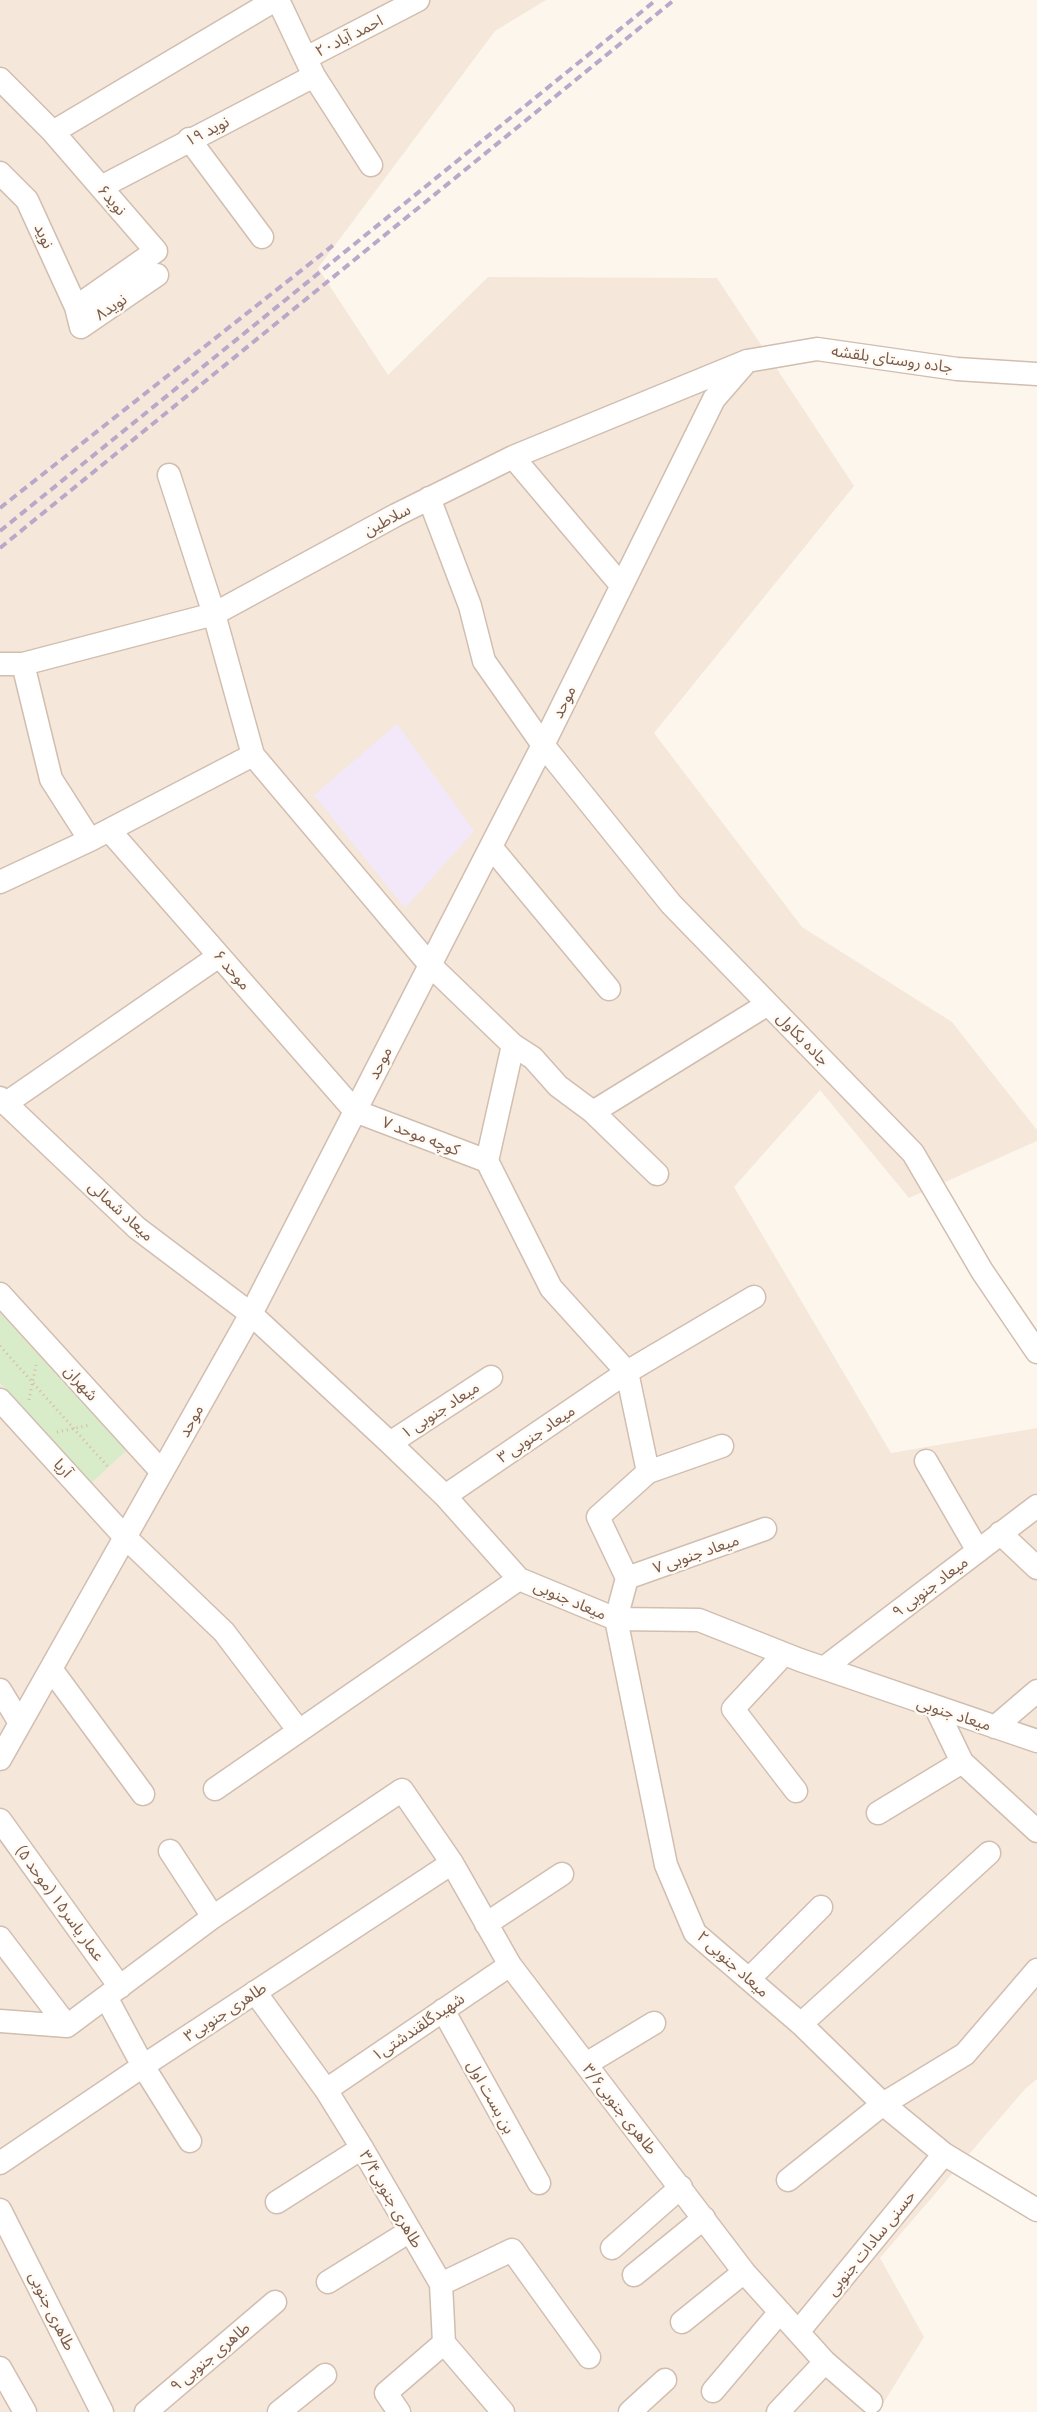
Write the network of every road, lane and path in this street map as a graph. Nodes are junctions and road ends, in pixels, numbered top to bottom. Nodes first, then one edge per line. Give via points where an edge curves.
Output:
1 (276, 0) edge
2 (418, 0) edge
3 (310, 67) junction
4 (0, 79) edge
5 (53, 132) junction
6 (189, 139) junction
7 (371, 165) dead end
8 (0, 173) edge
9 (101, 187) junction
10 (262, 236) dead end
11 (157, 275) dead end
12 (76, 307) junction
13 (747, 362) junction
14 (1037, 374) edge
15 (513, 457) junction
16 (169, 475) dead end
17 (429, 498) junction
18 (621, 585) junction
19 (214, 614) junction
20 (0, 664) edge
21 (23, 664) junction
22 (543, 746) junction
23 (253, 755) junction
24 (99, 835) junction
25 (491, 847) junction
26 (0, 882) edge
27 (219, 956) junction
28 (430, 965) junction
29 (609, 989) dead end
30 (768, 1004) junction
31 (513, 1046) junction
32 (3, 1101) edge
33 (355, 1111) junction
34 (593, 1112) junction
35 (487, 1161) junction
36 (657, 1174) dead end
37 (0, 1294) edge
38 (754, 1297) dead end
39 (251, 1314) junction
40 (41, 1339) junction
41 (0, 1346) edge
42 (1037, 1352) edge
43 (627, 1372) junction
44 (491, 1377) dead end
45 (33, 1384) junction
46 (0, 1400) edge
47 (114, 1419) junction
48 (73, 1429) junction
49 (29, 1432) junction
50 (390, 1443) junction
51 (722, 1446) dead end
52 (926, 1461) dead end
53 (109, 1468) dead end
54 (162, 1472) junction
55 (648, 1472) junction
56 (445, 1496) junction
57 (1037, 1506) edge
58 (765, 1529) dead end
59 (1000, 1534) junction
60 (125, 1537) junction
61 (978, 1550) junction
62 (1037, 1568) edge
63 (627, 1578) junction
64 (519, 1579) junction
65 (616, 1619) junction
66 (784, 1654) junction
67 (824, 1668) junction
68 (51, 1669) junction
69 (0, 1690) edge
70 (1037, 1691) edge
71 (936, 1708) junction
72 (20, 1723) junction
73 (995, 1727) junction
74 (299, 1731) junction
75 (1037, 1741) edge
76 (0, 1759) edge
77 (962, 1762) junction
78 (214, 1789) dead end
79 (796, 1791) dead end
80 (143, 1794) dead end
81 (878, 1813) dead end
82 (0, 1820) edge
83 (1037, 1831) edge
84 (170, 1851) dead end
85 (989, 1853) dead end
86 (452, 1863) junction
87 (562, 1874) dead end
88 (821, 1907) dead end
89 (213, 1917) junction
90 (486, 1924) junction
91 (0, 1938) edge
92 (510, 1965) junction
93 (1037, 1970) edge
94 (749, 1979) junction
95 (113, 1992) junction
96 (255, 1992) junction
97 (443, 2010) junction
98 (0, 2021) edge
99 (654, 2023) dead end
100 (801, 2024) junction
101 (67, 2026) junction
102 (586, 2064) junction
103 (143, 2066) junction
104 (326, 2090) junction
105 (883, 2104) junction
106 (190, 2141) dead end
107 (362, 2148) junction
108 (944, 2154) junction
109 (0, 2163) edge
110 (788, 2180) dead end
111 (539, 2183) dead end
112 (681, 2187) junction
113 (277, 2202) dead end
114 (1037, 2210) edge
115 (1, 2212) edge
116 (704, 2218) junction
117 (410, 2231) junction
118 (612, 2248) dead end
119 (744, 2272) junction
120 (634, 2276) dead end
121 (328, 2282) dead end
122 (441, 2284) junction
123 (275, 2302) dead end
124 (780, 2312) junction
125 (682, 2322) dead end
126 (798, 2332) junction
127 (444, 2342) junction
128 (589, 2357) dead end
129 (825, 2362) junction
130 (0, 2368) edge
131 (325, 2375) dead end
132 (665, 2380) dead end
133 (713, 2391) dead end
134 (871, 2402) dead end
135 (25, 2412) edge
136 (102, 2412) edge
137 (146, 2412) edge
138 (279, 2412) edge
139 (399, 2412) edge
140 (503, 2412) edge
141 (630, 2412) edge
142 (778, 2412) edge

1 - 3 street
1 - 5 street
2 - 3 street, احمد آباد۲۰
3 - 6 street, نوید ۱۹
3 - 7 street
4 - 5 street, نوید۶
5 - 9 street, نوید۶
6 - 9 street, نوید ۱۹
6 - 10 street
8 - 12 street, نوید via 27,200
9 - 12 street, نوید۶ via 156,251
11 - 12 street, نوید۸ via 81,326
13 - 14 street, جاده روستای بلقشه via 817,348 957,369
13 - 15 street, سلاطین
13 - 18 street, موحد via 714,399
15 - 17 street, سلاطین
15 - 18 street
16 - 19 street
17 - 19 street, سلاطین
17 - 22 street, جاده بکاول via 470,606 484,661
18 - 22 street, موحد
19 - 21 street, سلاطین
19 - 23 street
20 - 21 street, سلاطین
21 - 24 street, موحد ۶ via 51,778
22 - 25 street, موحد
22 - 30 street, جاده بکاول via 671,904
23 - 24 street
23 - 28 street
24 - 26 street
24 - 27 street, موحد ۶
25 - 28 street, موحد
25 - 29 street
27 - 32 street
27 - 33 street, موحد ۶
28 - 31 street
28 - 33 street, موحد
30 - 34 street
30 - 42 street, جاده بکاول via 913,1153 982,1271
31 - 34 street via 533,1058 558,1086
31 - 35 street
32 - 39 street, میعاد شمالی via 136,1228
33 - 35 street, کوچه موحد ۷
33 - 39 street, موحد
34 - 36 street
35 - 43 street via 551,1288
37 - 40 street, شهران
38 - 43 street, میعاد جنوبی ۳
39 - 50 street, میعاد جنوبی
39 - 54 street, موحد
40 - 45 path
40 - 47 street, شهران
41 - 45 path
43 - 55 street
43 - 56 street, میعاد جنوبی ۳
44 - 50 street, میعاد جنوبی ۱
45 - 48 path
45 - 49 path
46 - 49 street, آریا
47 - 48 path
47 - 54 street, شهران
48 - 49 path
48 - 53 path
49 - 60 street, آریا
50 - 56 street, میعاد جنوبی
51 - 55 street
52 - 61 street
54 - 60 street, موحد
55 - 63 street via 598,1517
56 - 64 street, میعاد جنوبی
57 - 59 street, میعاد جنوبی ۹
58 - 63 street, میعاد جنوبی ۷
59 - 61 street, میعاد جنوبی ۹
59 - 62 street
60 - 68 street, موحد
60 - 74 street, آریا via 224,1632
61 - 67 street, میعاد جنوبی ۹
63 - 65 street
64 - 65 street, میعاد جنوبی
64 - 74 street
65 - 66 street, میعاد جنوبی via 699,1620
65 - 94 street, میعاد جنوبی ۲ via 666,1865 695,1933
66 - 67 street, میعاد جنوبی
66 - 79 street via 733,1709
67 - 71 street, میعاد جنوبی
68 - 72 street, موحد
68 - 80 street
69 - 72 street
70 - 73 street
71 - 73 street, میعاد جنوبی
71 - 77 street
72 - 76 street, موحد
73 - 75 street, میعاد جنوبی
74 - 78 street
77 - 81 street
77 - 83 street
82 - 95 street, عمار یاسر۱۵ (موحد ۵)
84 - 89 street
85 - 100 street
86 - 89 street, طاهری جنوبی۳/۶ via 402,1790
86 - 90 street, طاهری جنوبی۳/۶
86 - 96 street, طاهری جنوبی۳
87 - 90 street
88 - 94 street
89 - 95 street
90 - 92 street, طاهری جنوبی۳/۶
91 - 101 street
92 - 97 street, شهیدگلقندشتی۱
92 - 102 street, طاهری جنوبی۳/۶
93 - 105 street via 965,2054
94 - 100 street, میعاد جنوبی ۲
95 - 101 street
95 - 103 street, عمار یاسر۱۵ (موحد ۵)
96 - 103 street, طاهری جنوبی۳
96 - 104 street, طاهری جنوبی۳/۴
97 - 104 street, شهیدگلقندشتی۱
97 - 111 street, بن بست اول
98 - 101 street
99 - 102 street
100 - 105 street, میعاد جنوبی ۲
102 - 112 street, طاهری جنوبی۳/۶
103 - 106 street, عمار یاسر۱۵ (موحد ۵)
103 - 109 street, طاهری جنوبی۳
104 - 107 street, طاهری جنوبی۳/۴
105 - 108 street, میعاد جنوبی ۲
105 - 110 street
107 - 113 street
107 - 117 street, طاهری جنوبی۳/۴
108 - 114 street, میعاد جنوبی ۲
108 - 126 street, حسنی سادات جنوبی
112 - 116 street, طاهری جنوبی۳/۶
112 - 118 street
115 - 136 street, طاهری جنوبی
116 - 119 street, طاهری جنوبی۳/۶
116 - 120 street
117 - 121 street
117 - 122 street, طاهری جنوبی۳/۴
119 - 124 street, طاهری جنوبی۳/۶
119 - 125 street
122 - 127 street, طاهری جنوبی۳/۴
122 - 128 street via 512,2250
123 - 137 street, طاهری جنوبی ۹
124 - 126 street, طاهری جنوبی۳/۶
124 - 133 street
126 - 129 street, طاهری جنوبی۳/۶
127 - 139 street via 386,2392
127 - 140 street
129 - 134 street, طاهری جنوبی۳/۶
129 - 142 street
130 - 135 street
131 - 138 street
132 - 141 street

